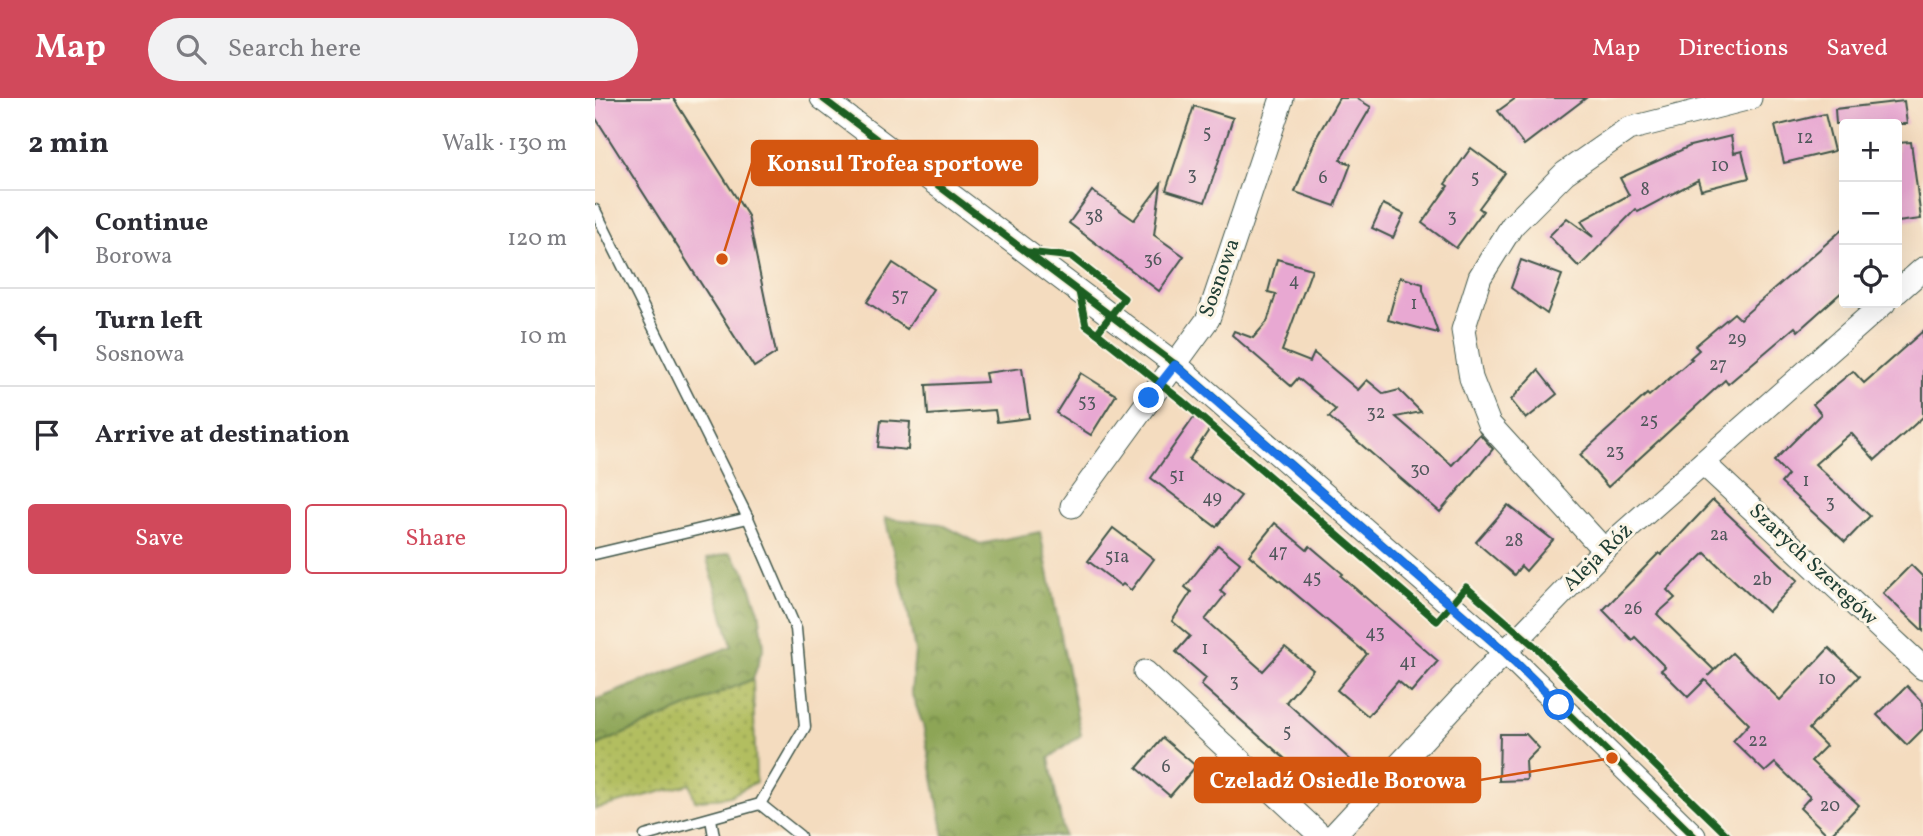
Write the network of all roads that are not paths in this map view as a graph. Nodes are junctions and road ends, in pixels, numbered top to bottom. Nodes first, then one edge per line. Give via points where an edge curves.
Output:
1 (822, 98) edge
2 (1282, 98) edge
3 (1750, 98) edge
4 (595, 211) edge
5 (1923, 269) edge
6 (1902, 288) edge
7 (1878, 308) edge
8 (1175, 365) junction
9 (1703, 463) junction
10 (1072, 506) dead end
11 (748, 518) junction
12 (1604, 550) junction
13 (595, 554) edge
14 (1505, 652) junction
15 (1923, 668) edge
16 (1145, 672) dead end
17 (760, 804) junction
18 (711, 819) junction
19 (645, 836) edge
20 (714, 836) edge
21 (800, 836) edge
22 (1321, 836) edge
23 (1333, 836) edge
24 (1694, 836) edge

1 - 8 street
2 - 8 street, Sosnowa via 1208,318
3 - 12 street via 1628,129 1565,173 1512,226 1480,277 1467,316 1463,330 1471,378 1489,424
4 - 11 lane
5 - 6 street
7 - 9 street, Aleja Róż
8 - 10 street, Sosnowa
8 - 14 street
9 - 12 street, Aleja Róż
9 - 15 street, Szarych Szeregów
11 - 13 lane
11 - 17 lane via 796,629 806,727
12 - 14 street, Aleja Róż
14 - 23 street, Aleja Róż
14 - 24 street
16 - 22 street
17 - 18 lane
17 - 21 lane
18 - 19 lane
18 - 20 lane

